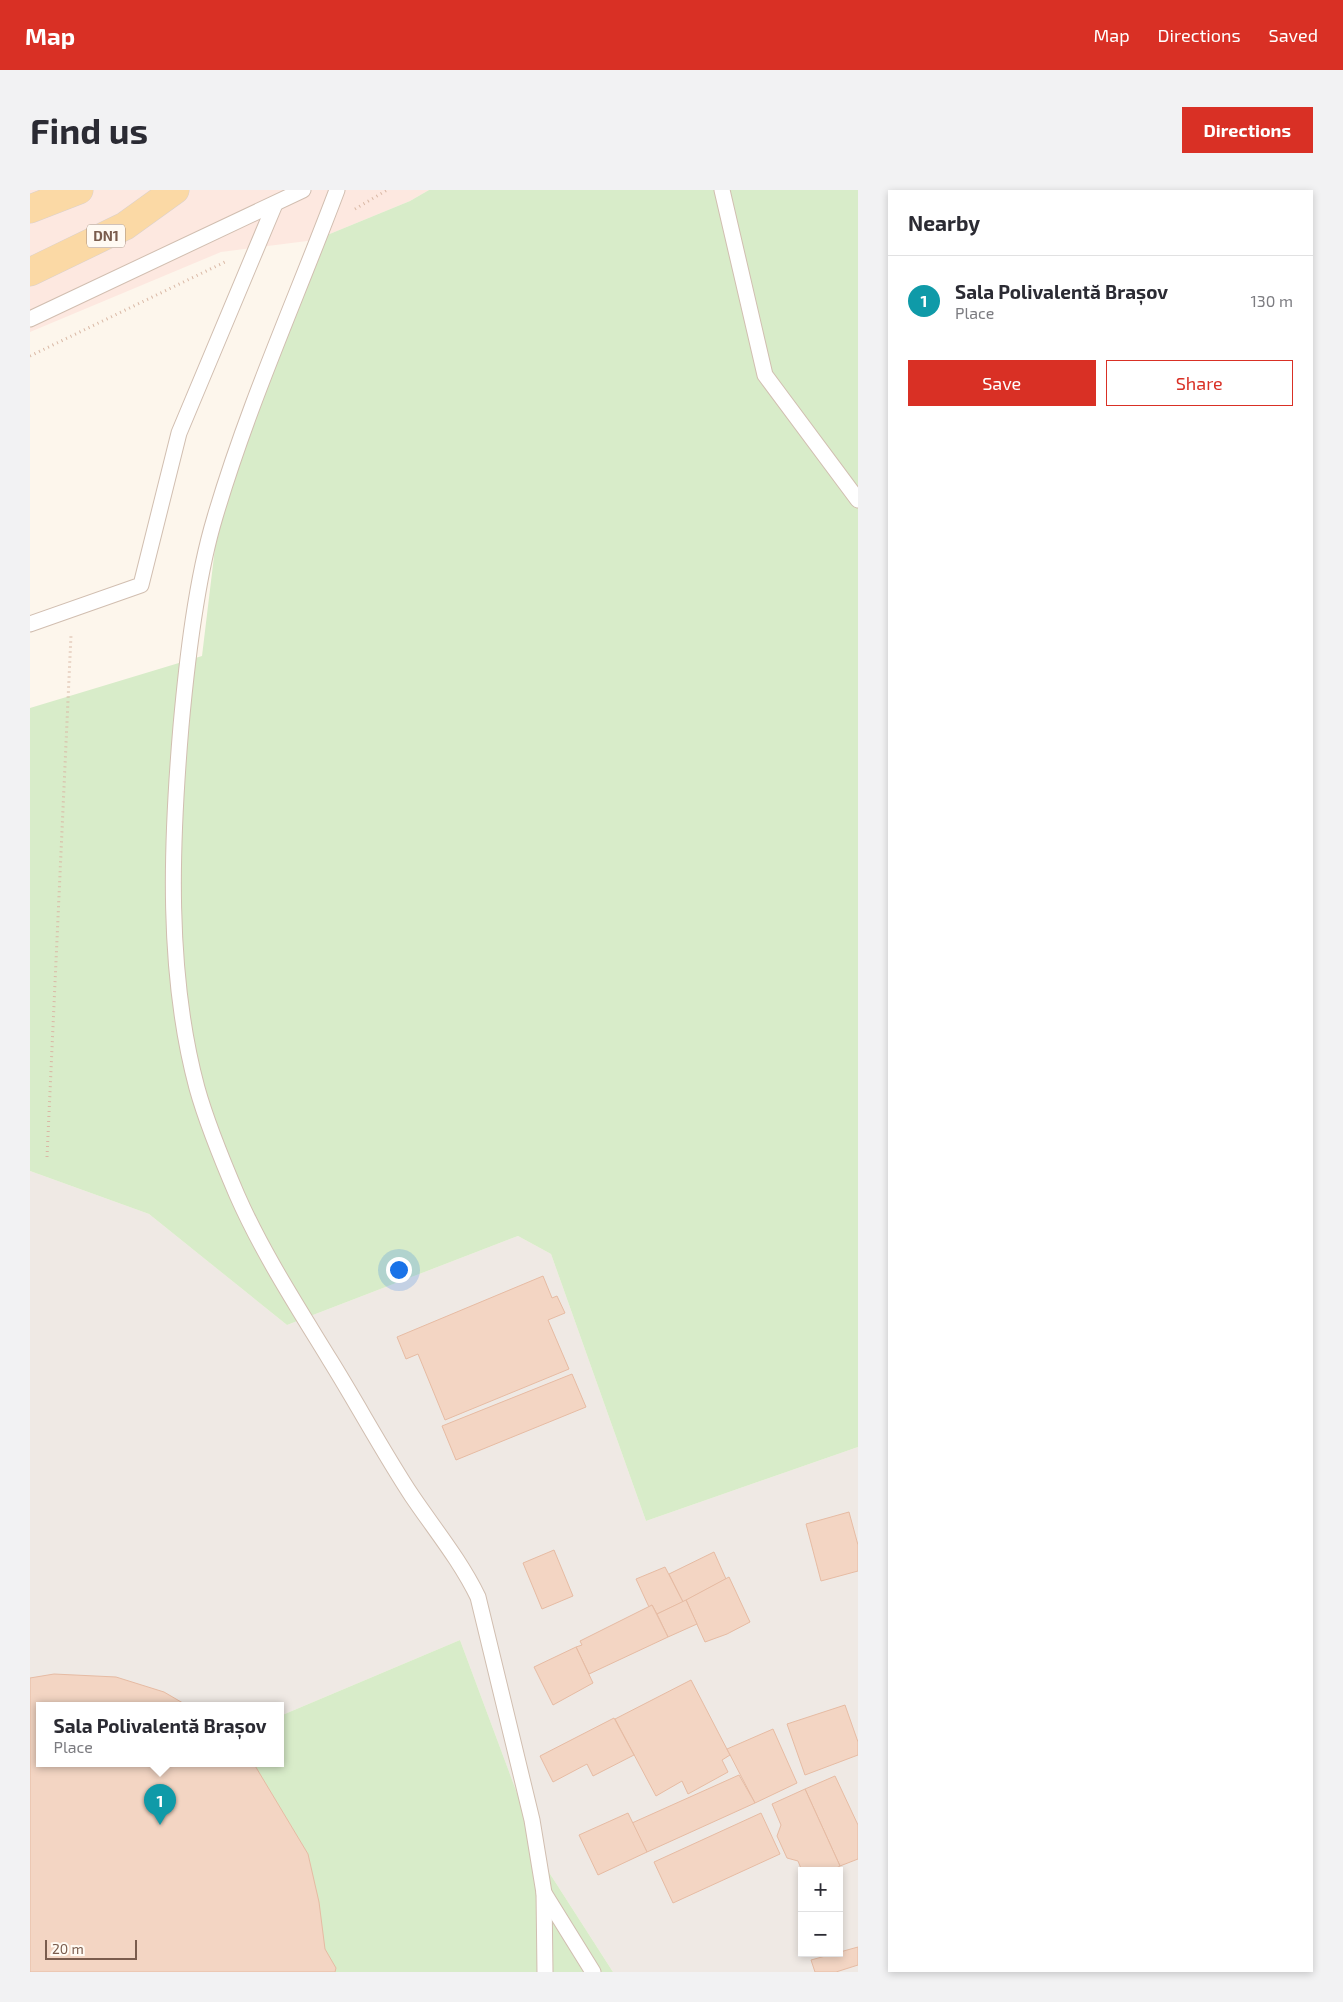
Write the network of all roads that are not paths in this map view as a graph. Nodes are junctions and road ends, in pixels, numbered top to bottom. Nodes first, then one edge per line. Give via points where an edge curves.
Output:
1 (79, 190) edge
2 (176, 190) edge
3 (303, 190) edge
4 (337, 190) edge
5 (722, 190) edge
6 (275, 204) junction
7 (30, 209) edge
8 (30, 272) edge
9 (30, 319) edge
10 (858, 500) edge
11 (30, 624) edge
12 (544, 1893) junction
13 (545, 1972) edge
14 (593, 1972) edge

1 - 7 main road
2 - 8 main road, DN1 via 124,226
3 - 6 lane
4 - 12 lane via 266,366 228,473 213,521 201,579 185,679 174,807 179,989 197,1088 238,1197 282,1281 413,1497 464,1569 478,1597 532,1820
5 - 10 lane via 766,375
6 - 9 lane
6 - 11 lane via 179,433 142,585
12 - 13 lane
12 - 14 lane

